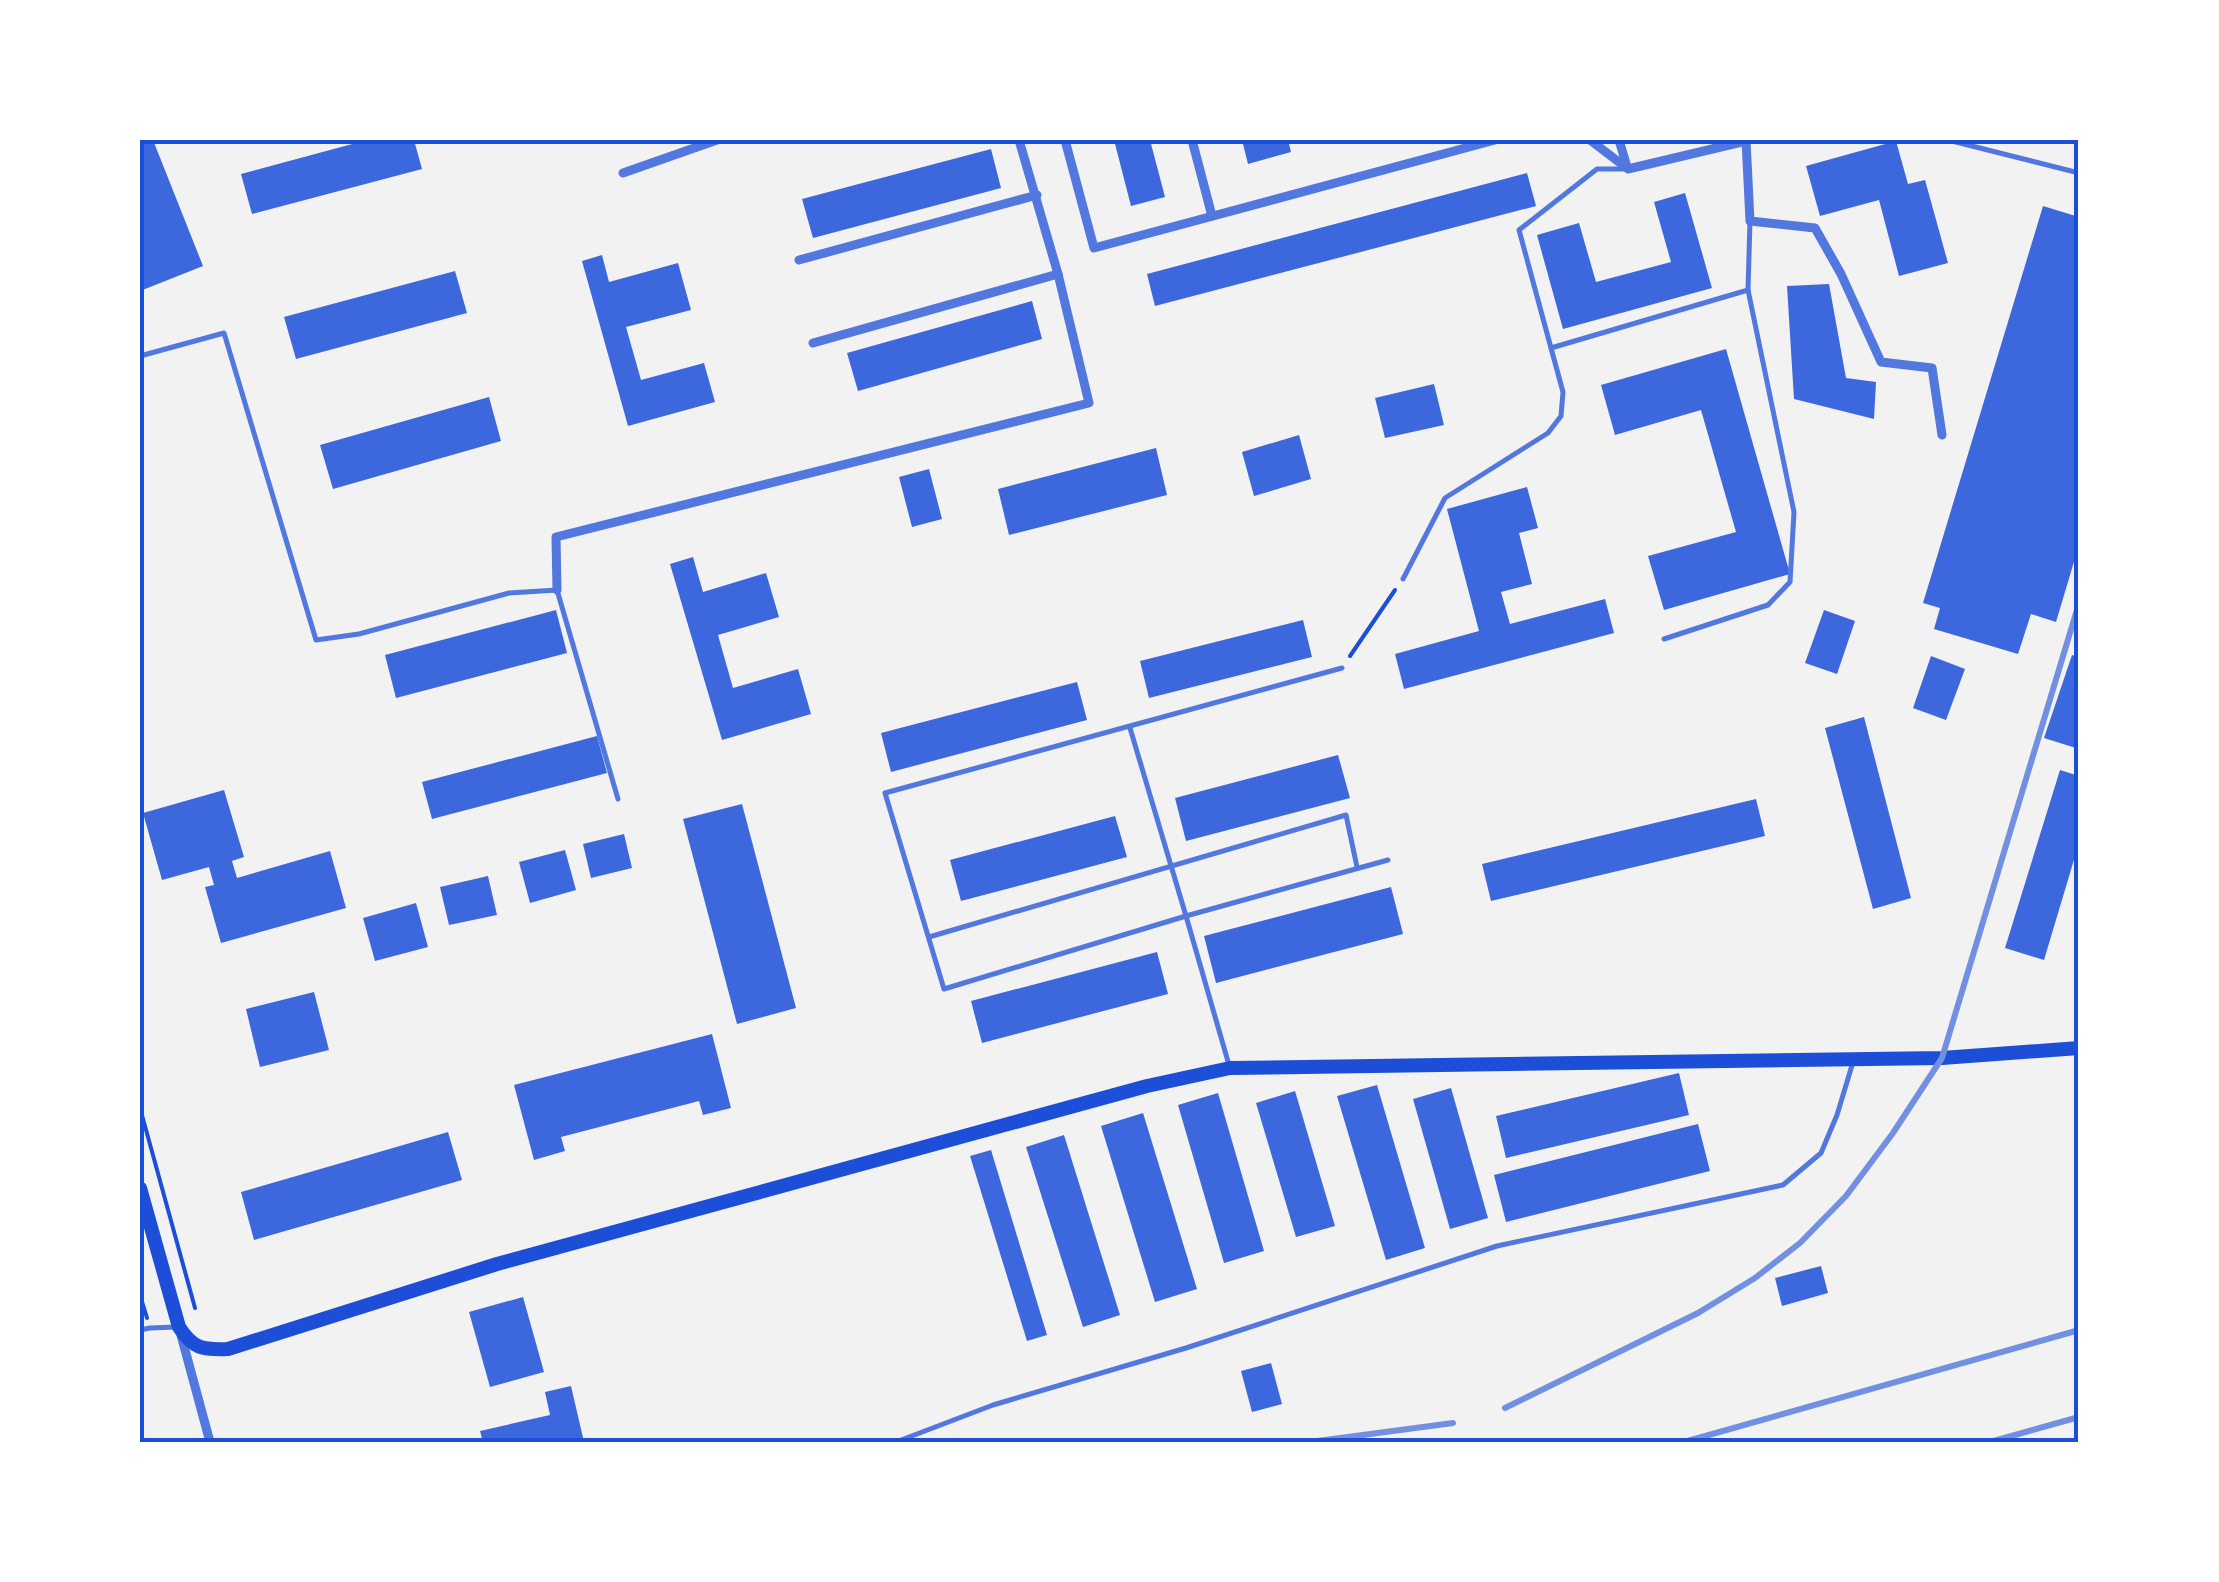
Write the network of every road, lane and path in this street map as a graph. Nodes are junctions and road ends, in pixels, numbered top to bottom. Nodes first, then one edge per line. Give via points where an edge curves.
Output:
1 (716, 140) edge
2 (1019, 140) edge
3 (1065, 140) edge
4 (1192, 140) edge
5 (1496, 140) edge
6 (1590, 140) edge
7 (1619, 140) edge
8 (1948, 140) edge
9 (1746, 141) edge
10 (1467, 144) edge
11 (1628, 169) junction
12 (623, 173) dead end
13 (2079, 173) edge
14 (1037, 195) junction
15 (1212, 216) junction
16 (1750, 221) junction
17 (799, 260) dead end
18 (1058, 274) junction
19 (1748, 290) junction
20 (813, 343) dead end
21 (1552, 348) junction
22 (140, 356) edge
23 (1942, 435) dead end
24 (1403, 579) joint
25 (557, 590) junction
26 (1664, 639) dead end
27 (1342, 668) joint
28 (1130, 728) junction
29 (618, 799) dead end
30 (1388, 860) dead end
31 (1170, 866) junction
32 (1357, 867) junction
33 (1186, 916) junction
34 (928, 937) junction
35 (2079, 1048) edge
36 (1854, 1059) junction
37 (1230, 1068) junction
38 (140, 1108) edge
39 (140, 1188) edge
40 (140, 1295) edge
41 (195, 1308) dead end
42 (179, 1327) junction
43 (150, 1328) junction
44 (140, 1330) edge
45 (210, 1442) edge
46 (896, 1442) edge

1 - 12 street
2 - 14 street
3 - 15 street via 1094,248
4 - 15 street
5 - 10 street
6 - 11 street
7 - 11 street
8 - 13 lane
9 - 11 street
9 - 16 street
10 - 15 street
11 - 21 lane via 1597,168 1519,230
14 - 17 street
14 - 18 street
16 - 19 lane
16 - 23 street via 1815,228 1881,362 1932,368
18 - 20 street
18 - 25 street via 1089,402 556,537
19 - 21 lane
19 - 26 lane via 1794,512 1790,582 1768,605
21 - 24 lane via 1563,392 1561,416 1548,433 1445,498
22 - 25 lane via 224,333 316,640 508,592
24 - 27 path
25 - 29 lane
27 - 28 lane
28 - 31 lane
28 - 34 lane via 885,793
30 - 32 lane
31 - 32 lane via 1346,815
31 - 33 lane
31 - 34 lane
32 - 33 lane
33 - 34 lane via 944,989
33 - 37 lane
35 - 36 main road
36 - 37 main road
36 - 46 lane via 1822,1153 1782,1184 1497,1246 993,1405
37 - 42 main road via 497,1264 228,1350 190,1343
38 - 41 path
39 - 42 main road
40 - 43 path
42 - 43 lane
42 - 45 street
43 - 44 lane

